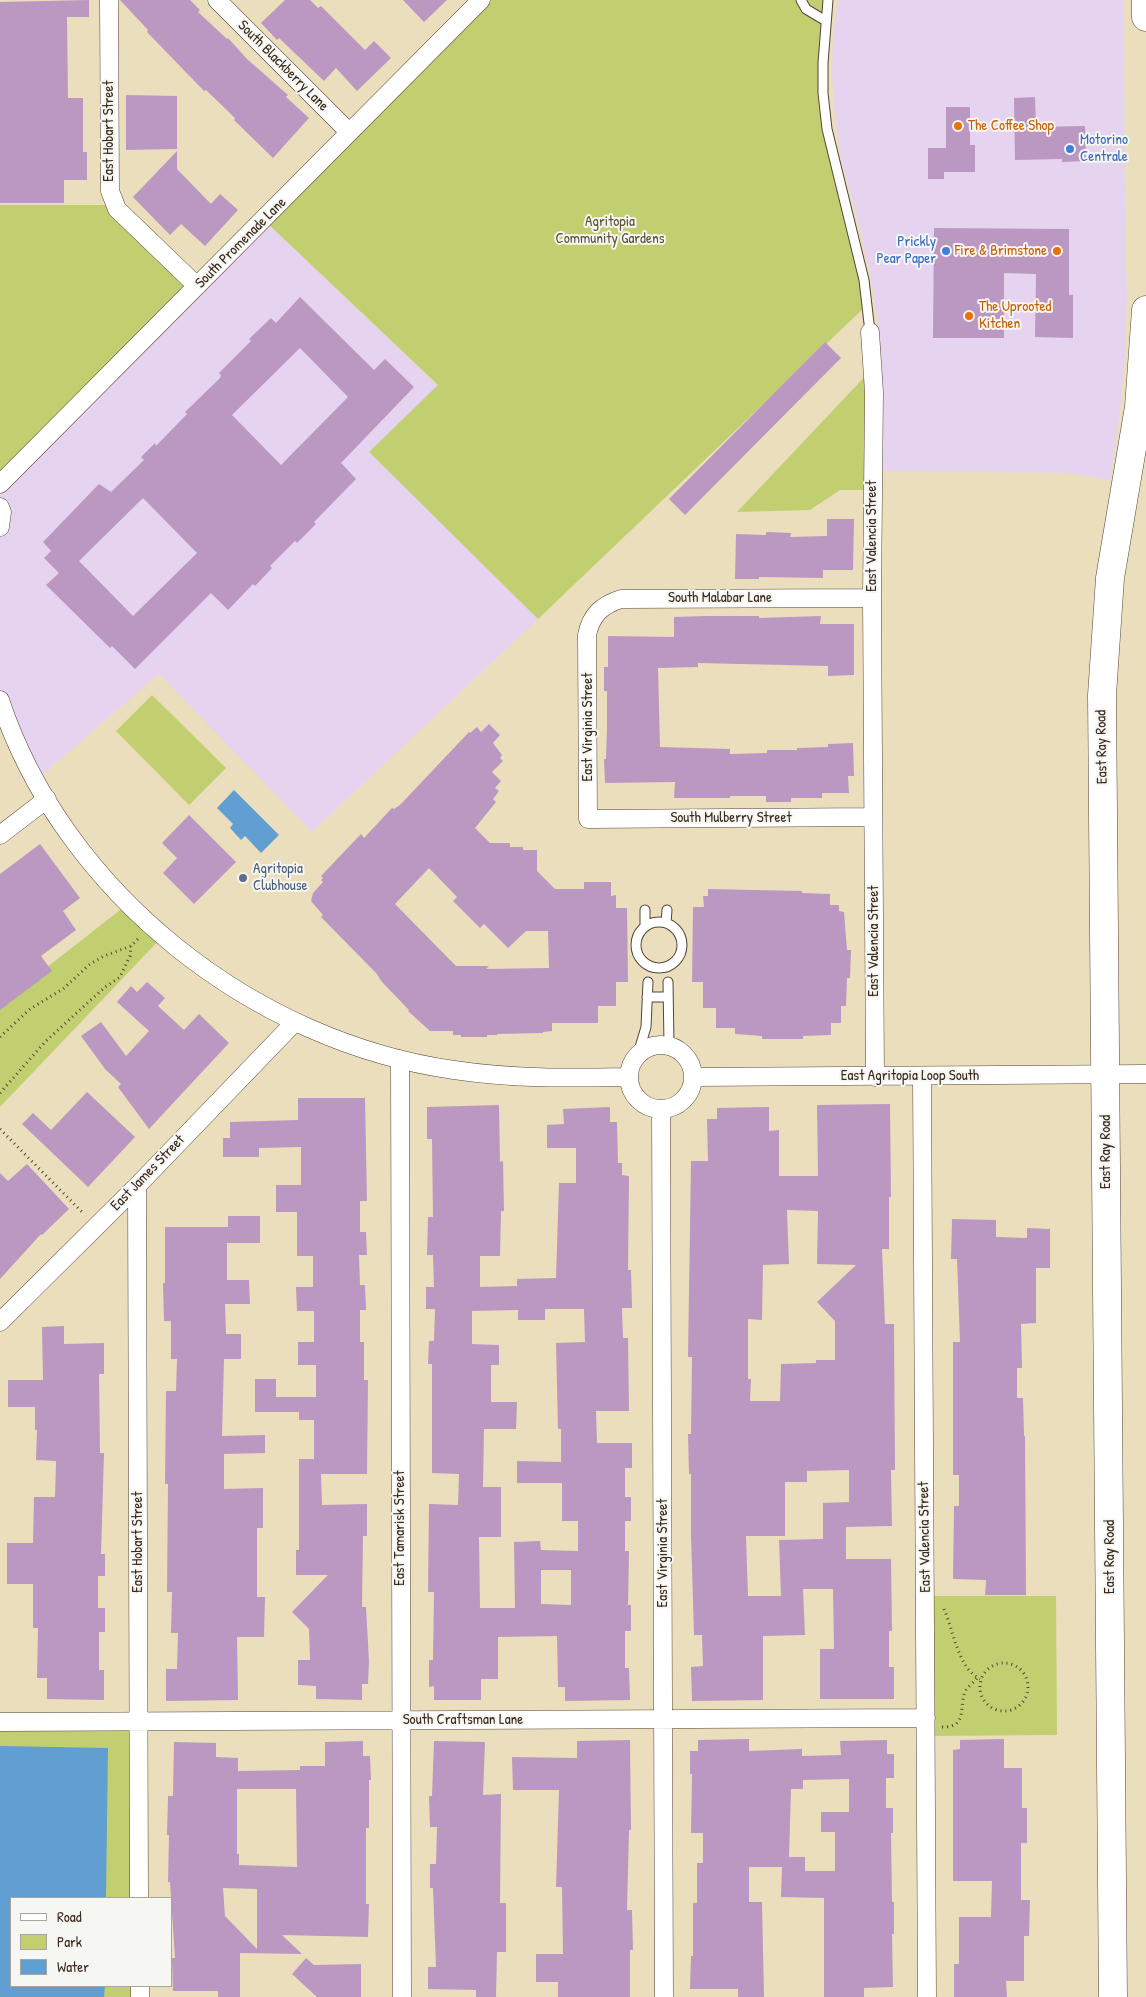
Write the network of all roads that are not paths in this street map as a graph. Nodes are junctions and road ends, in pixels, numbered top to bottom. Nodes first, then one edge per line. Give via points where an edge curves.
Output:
1 (109, 0) edge
2 (218, 0) edge
3 (480, 0) edge
4 (801, 0) edge
5 (828, 0) edge
6 (1146, 0) edge
7 (1146, 16) edge
8 (826, 21) junction
9 (350, 132) junction
10 (198, 286) junction
11 (1146, 310) edge
12 (870, 332) joint
13 (0, 484) edge
14 (0, 507) edge
15 (0, 527) edge
16 (872, 598) junction
17 (587, 635) joint
18 (0, 700) edge
19 (47, 799) junction
20 (873, 817) junction
21 (588, 819) joint
22 (0, 836) edge
23 (644, 910) dead end
24 (667, 910) dead end
25 (666, 923) junction
26 (645, 927) junction
27 (649, 965) junction
28 (668, 966) junction
29 (647, 997) junction
30 (668, 997) junction
31 (294, 1023) junction
32 (670, 1045) junction
33 (638, 1054) junction
34 (400, 1059) junction
35 (1146, 1074) edge
36 (1115, 1075) junction
37 (922, 1076) junction
38 (629, 1077) junction
39 (694, 1077) junction
40 (875, 1077) junction
41 (662, 1110) junction
42 (137, 1186) junction
43 (0, 1322) edge
44 (663, 1719) junction
45 (400, 1720) junction
46 (138, 1721) junction
47 (0, 1722) edge
48 (926, 1722) junction
49 (139, 1897) edge
50 (402, 1997) edge
51 (664, 1997) edge
52 (927, 1997) edge
53 (1113, 1997) edge

1 - 10 street, East Hobart Street via 110,191 117,209
2 - 9 street, South Blackberry Lane
3 - 9 street, South Promenade Lane
4 - 8 lane via 806,8
5 - 8 lane, East Valencia Street
6 - 7 main road
8 - 12 lane, East Valencia Street via 823,93 827,129 864,280
9 - 10 street, South Promenade Lane
10 - 13 street, South Promenade Lane
11 - 36 main road, East Ray Road via 1139,407 1110,578 1102,695
12 - 16 street, East Valencia Street via 874,392
14 - 15 street
16 - 17 street, South Malabar Lane via 621,599 609,603 590,621
16 - 20 street, East Valencia Street
17 - 21 street, East Virginia Street
18 - 19 street via 25,759
19 - 22 street
19 - 31 street via 105,880 178,949 258,1004
20 - 21 street, South Mulberry Street
20 - 40 street, East Valencia Street
23 - 26 lane
24 - 25 lane
25 - 26 lane
25 - 28 lane via 678,933 681,947 675,961
26 - 27 lane via 636,946 641,960
27 - 28 lane
27 - 29 lane
28 - 30 lane
29 - 30 lane
29 - 33 lane via 646,1027
30 - 32 lane
31 - 34 street
31 - 42 street, East James Street
32 - 33 street via 653,1045
32 - 39 street via 687,1057
33 - 38 street
34 - 38 street via 454,1070 532,1078
34 - 45 street, East Tamarisk Street
35 - 36 street, East Agritopia Loop South
36 - 37 street, East Agritopia Loop South
36 - 53 main road, East Ray Road
37 - 40 street, East Agritopia Loop South
37 - 48 street, East Valencia Street
38 - 41 street via 630,1087 639,1100 651,1108
39 - 40 street, East Agritopia Loop South
39 - 41 street via 688,1096 671,1108
41 - 44 street, East Virginia Street
42 - 43 street, East James Street
42 - 46 street, East Hobart Street
44 - 45 street, South Craftsman Lane
44 - 48 street, South Craftsman Lane
44 - 51 street, East Virginia Street
45 - 46 street, South Craftsman Lane
45 - 50 street, East Tamarisk Street
46 - 47 street, South Craftsman Lane
46 - 49 street, East Hobart Street
48 - 52 street, East Valencia Street

